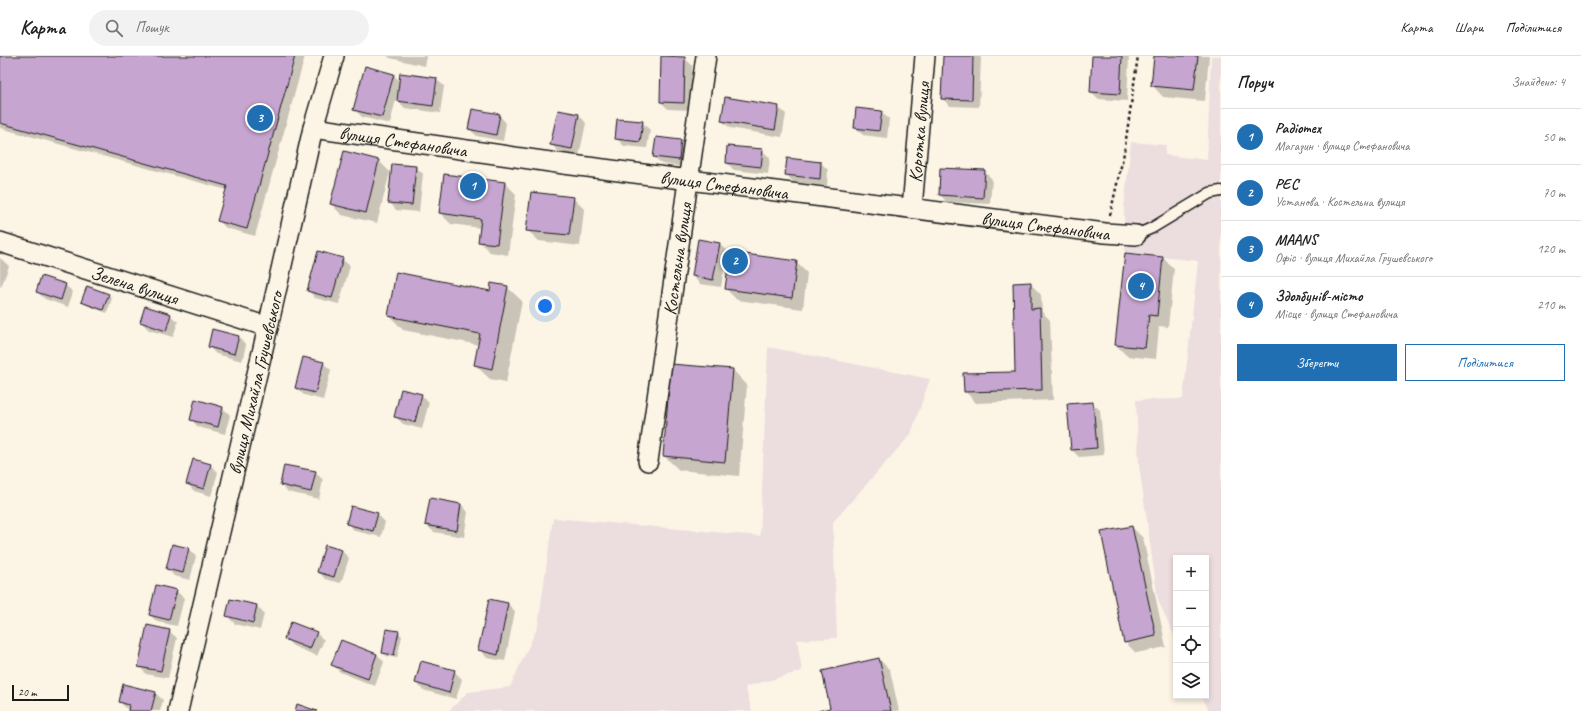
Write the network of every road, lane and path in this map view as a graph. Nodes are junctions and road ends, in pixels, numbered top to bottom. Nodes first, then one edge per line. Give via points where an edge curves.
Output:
1 (334, 56) edge
2 (706, 56) edge
3 (925, 56) edge
4 (1138, 56) edge
5 (313, 128) junction
6 (689, 180) junction
7 (1221, 191) edge
8 (912, 208) junction
9 (1105, 233) junction
10 (1136, 235) joint
11 (0, 242) edge
12 (268, 327) junction
13 (648, 461) dead end
14 (178, 711) edge

1 - 5 street, вулиця Михайла Грушевського
2 - 6 street, Костельна вулиця
3 - 8 street, Коротка вулиця
4 - 9 path via 1124,154
5 - 6 street, вулиця Стефановича
5 - 12 street, вулиця Михайла Грушевського
6 - 8 street, вулиця Стефановича
6 - 13 street, Костельна вулиця
7 - 10 lane via 1210,193
8 - 9 street, вулиця Стефановича
9 - 10 street, вулиця Стефановича
11 - 12 street, Зелена вулиця
12 - 14 street, вулиця Михайла Грушевського

